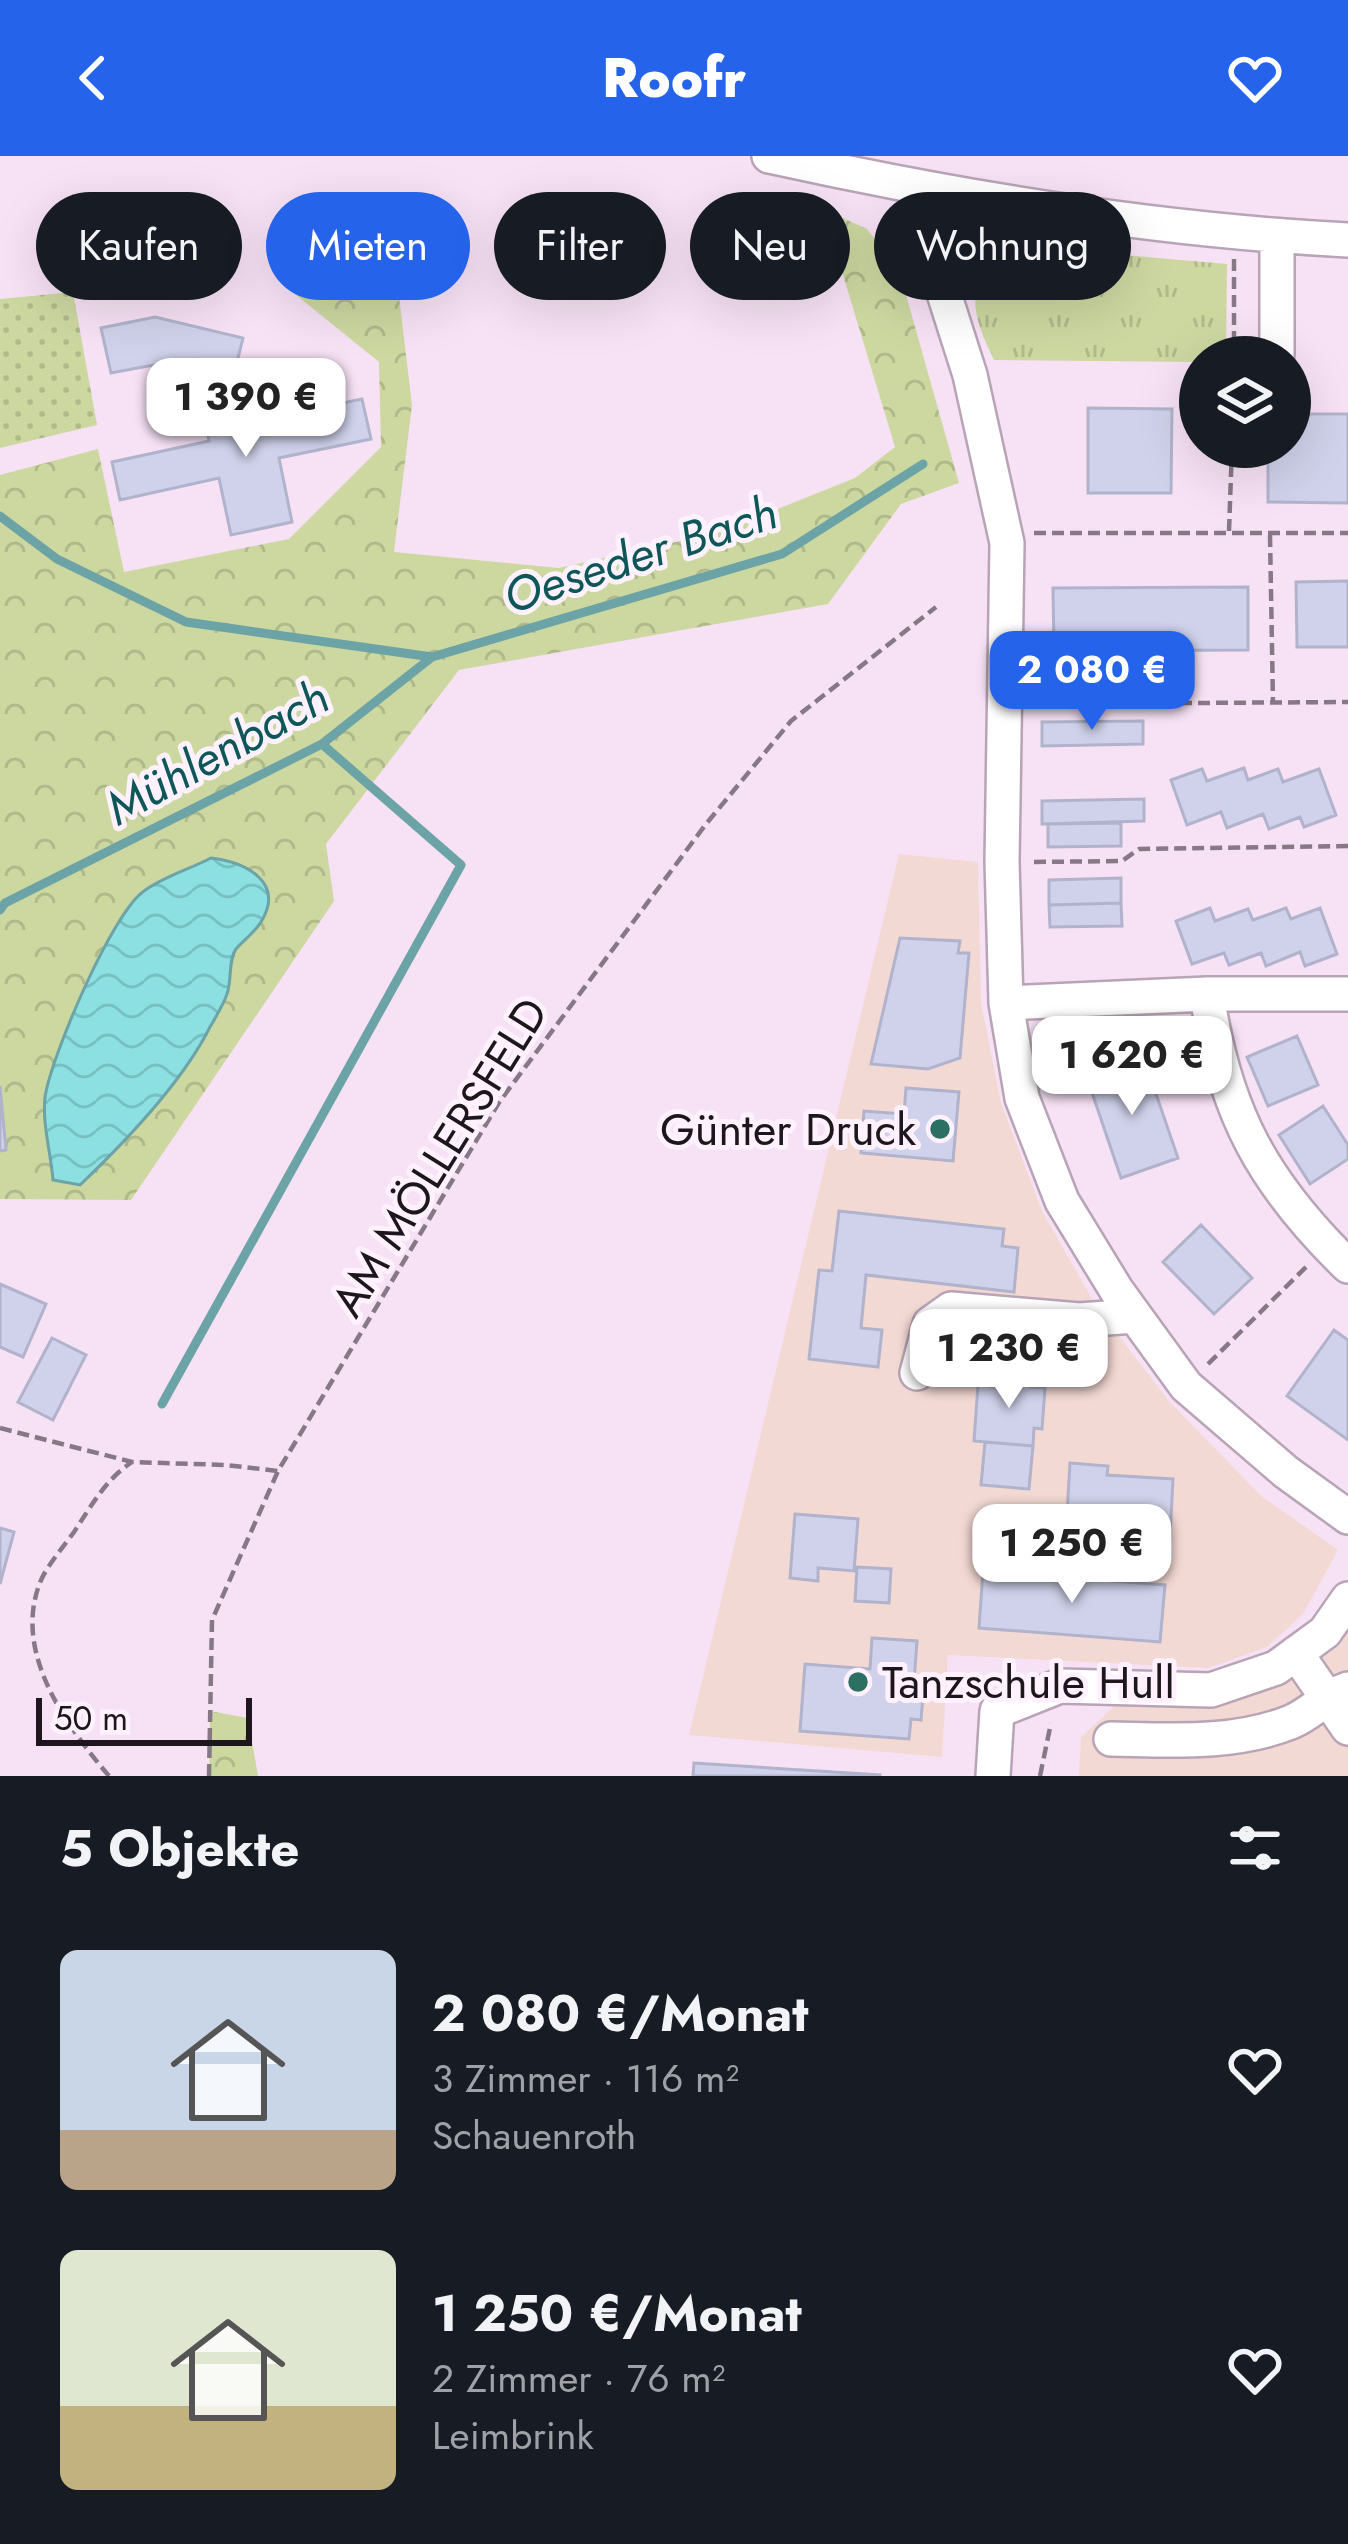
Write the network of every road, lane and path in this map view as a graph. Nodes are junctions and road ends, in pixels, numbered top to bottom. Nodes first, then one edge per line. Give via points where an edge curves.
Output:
1 (769, 156) edge
2 (882, 168) edge
3 (931, 190) junction
4 (1234, 230) junction
5 (1277, 236) junction
6 (1348, 240) edge
7 (1234, 336) edge
8 (1277, 336) edge
9 (1231, 468) edge
10 (1004, 533) junction
11 (1229, 533) junction
12 (1270, 533) junction
13 (1348, 533) edge
14 (936, 607) dead end
15 (1348, 702) edge
16 (1273, 703) junction
17 (1006, 705) junction
18 (1348, 846) edge
19 (1003, 862) junction
20 (1207, 994) junction
21 (1348, 994) edge
22 (1006, 1003) junction
23 (1338, 1256) edge
24 (1135, 1316) junction
25 (916, 1373) dead end
26 (1186, 1385) junction
27 (0, 1428) edge
28 (132, 1462) junction
29 (278, 1471) junction
30 (1348, 1516) edge
31 (1348, 1599) edge
32 (1296, 1653) junction
33 (1060, 1686) junction
34 (1336, 1693) edge
35 (1348, 1728) edge
36 (1111, 1739) dead end
37 (109, 1776) edge
38 (209, 1776) edge
39 (993, 1776) edge
40 (1040, 1776) edge

1 - 2 street
2 - 3 street
3 - 4 street
3 - 10 street via 932,256 970,375
4 - 5 street
4 - 7 path
5 - 6 street
5 - 8 street
9 - 11 path
10 - 11 path
10 - 17 street
11 - 12 path
12 - 13 path
12 - 16 path
14 - 29 path, AM MÖLLERSFELD via 790,722 706,824 500,1101
15 - 16 path
16 - 17 path
17 - 19 street
18 - 19 path via 1138,849 1122,861
19 - 22 street
20 - 21 street
20 - 22 street
20 - 23 street via 1237,1118 1269,1177
22 - 24 street via 1022,1098 1062,1202
23 - 26 path
24 - 25 street via 951,1309 930,1324
24 - 26 street
26 - 30 street
27 - 28 path
28 - 29 path
28 - 37 path via 111,1477 42,1578 31,1624 65,1723
29 - 38 path, AM MÖLLERSFELD via 212,1620
31 - 32 street
32 - 33 street via 1211,1690
32 - 34 street
33 - 39 street via 997,1711
33 - 40 path
34 - 35 street
34 - 36 street via 1296,1720 1254,1733

